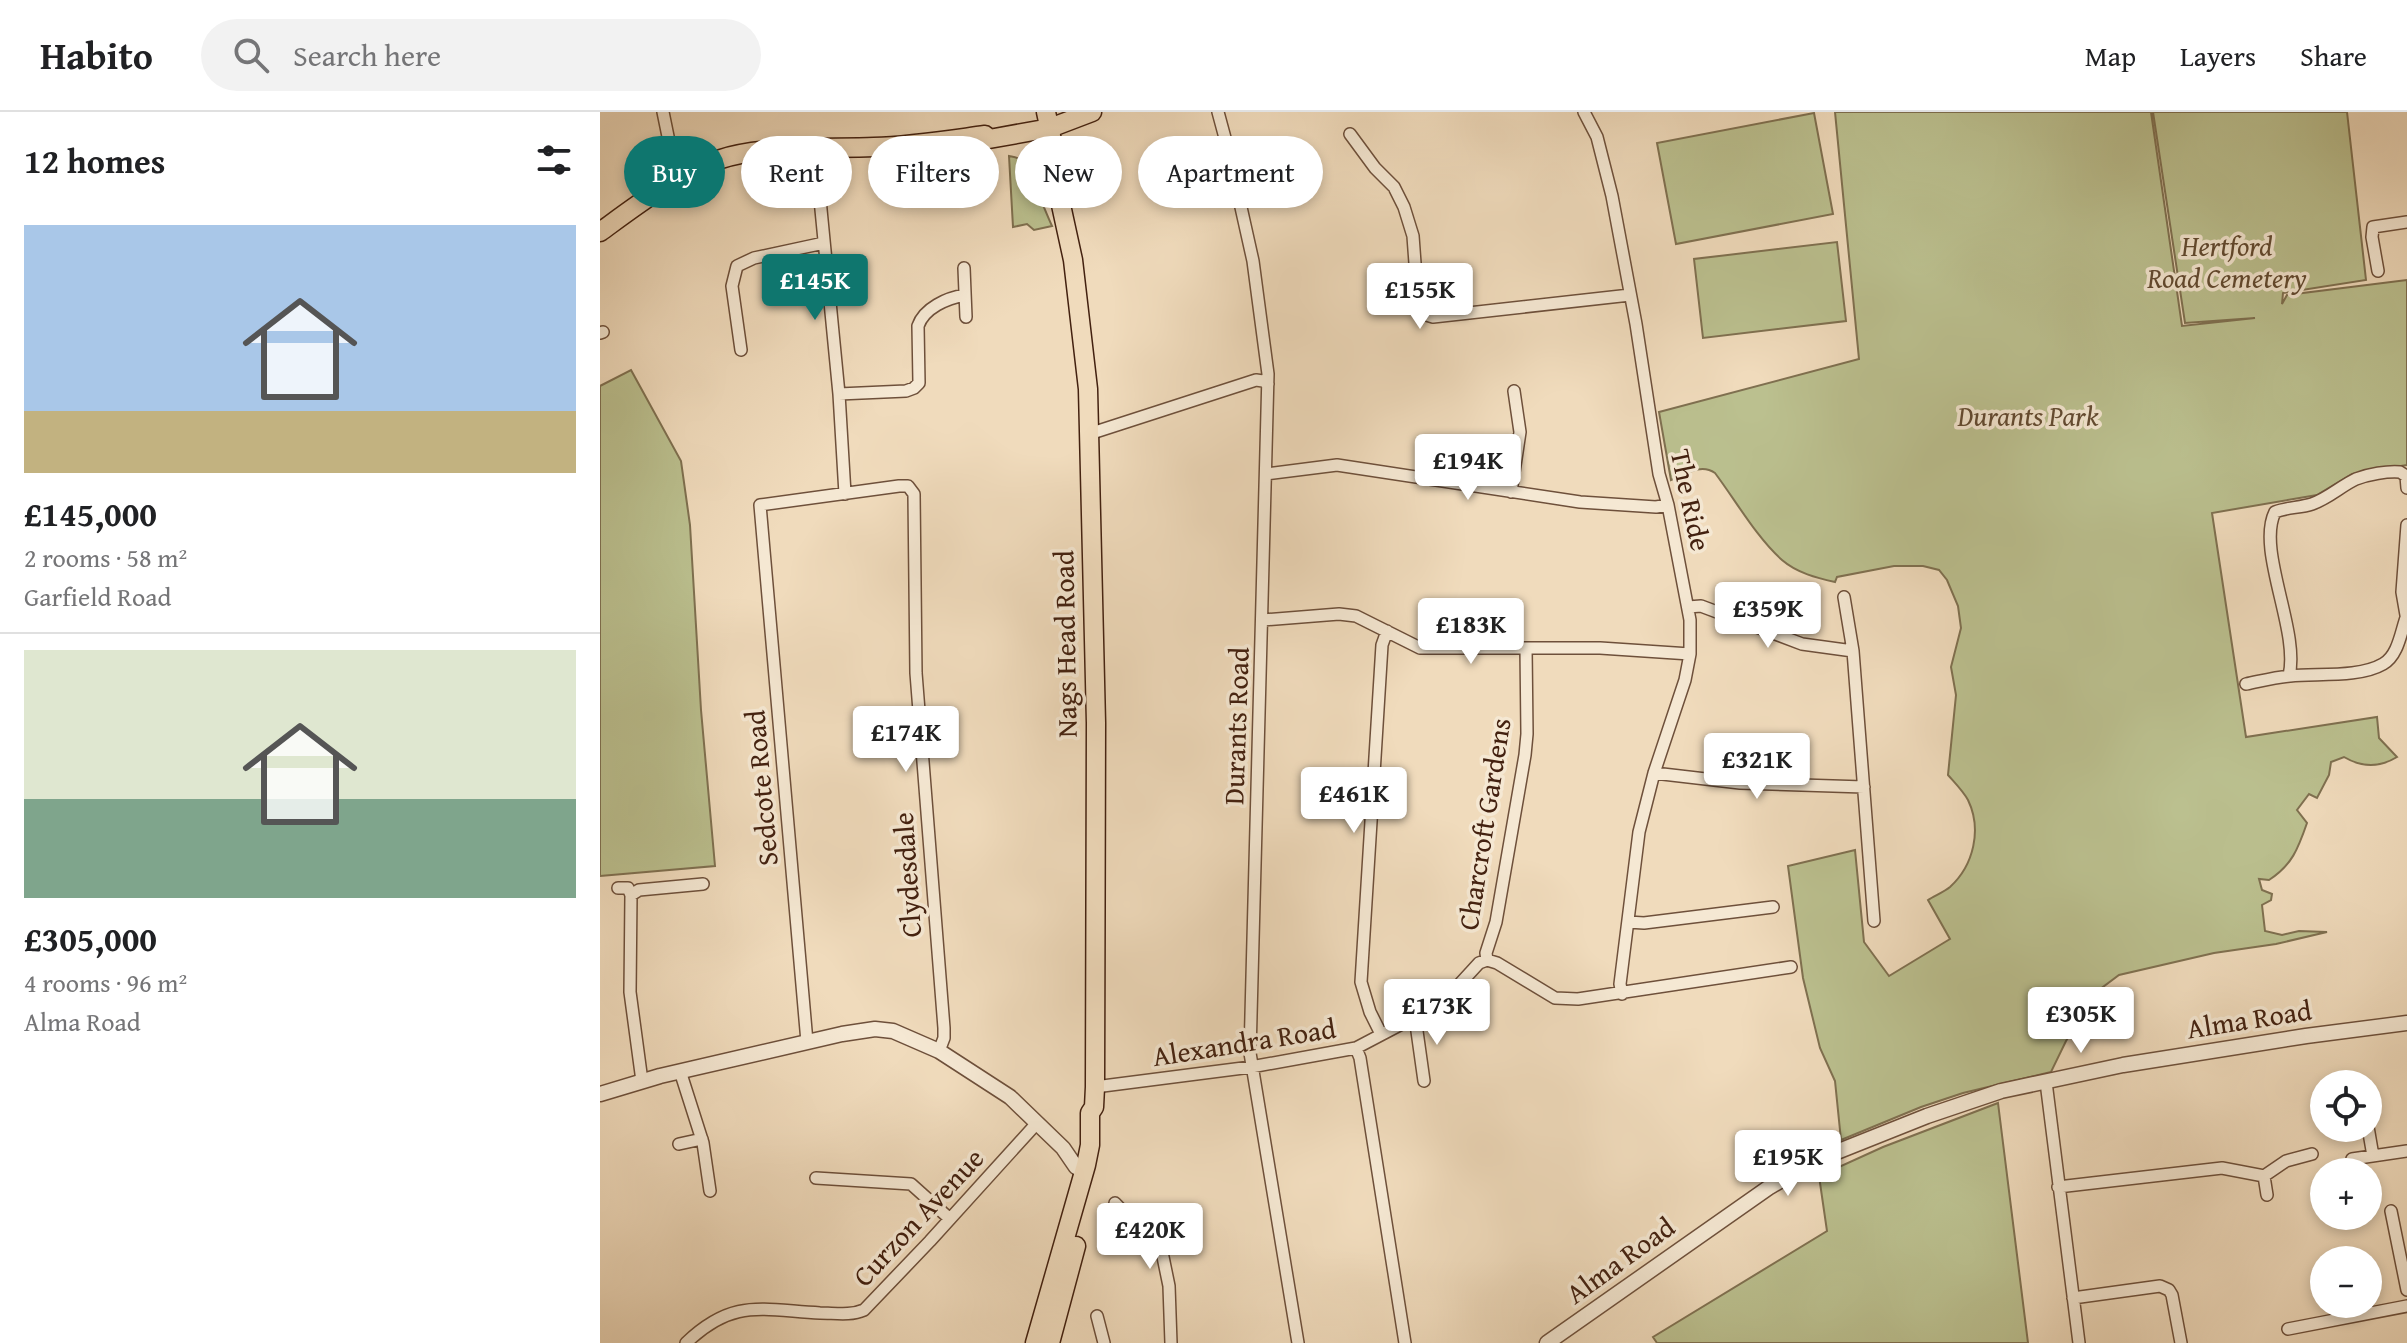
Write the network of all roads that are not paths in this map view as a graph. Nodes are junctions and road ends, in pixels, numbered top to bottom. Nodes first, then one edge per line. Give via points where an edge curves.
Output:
1 (663, 112) edge
2 (1092, 112) edge
3 (1218, 112) edge
4 (1584, 112) edge
5 (1044, 118) edge
6 (1350, 134) dead end
7 (668, 136) edge
8 (852, 147) edge
9 (637, 208) edge
10 (821, 208) edge
11 (2407, 222) edge
12 (600, 232) edge
13 (824, 243) junction
14 (964, 268) dead end
15 (2378, 271) dead end
16 (965, 295) junction
17 (1630, 295) junction
18 (966, 317) dead end
19 (741, 350) dead end
20 (1268, 384) junction
21 (1514, 391) dead end
22 (839, 394) junction
23 (1089, 434) junction
24 (1266, 474) junction
25 (2407, 488) edge
26 (1511, 492) junction
27 (845, 494) junction
28 (1668, 505) junction
29 (2407, 525) edge
30 (1844, 597) dead end
31 (1688, 607) junction
32 (2407, 615) edge
33 (1263, 620) junction
34 (1387, 631) junction
35 (1526, 648) junction
36 (1853, 651) junction
37 (1690, 654) junction
38 (2289, 676) junction
39 (2246, 684) dead end
40 (1654, 773) junction
41 (1864, 787) junction
42 (703, 884) dead end
43 (618, 888) dead end
44 (631, 895) junction
45 (1773, 907) dead end
46 (1874, 921) dead end
47 (1628, 922) junction
48 (1487, 960) junction
49 (1791, 967) dead end
50 (1622, 994) junction
51 (1415, 1017) junction
52 (2407, 1023) edge
53 (1381, 1034) junction
54 (807, 1042) junction
55 (1356, 1048) junction
56 (939, 1051) junction
57 (1251, 1067) junction
58 (680, 1071) junction
59 (642, 1081) junction
60 (1424, 1081) dead end
61 (2046, 1082) junction
62 (1095, 1087) junction
63 (600, 1094) edge
64 (1037, 1123) junction
65 (702, 1139) junction
66 (2371, 1142) edge
67 (679, 1144) dead end
68 (1094, 1147) junction
69 (1063, 1148) junction
70 (2407, 1151) edge
71 (2312, 1154) dead end
72 (2373, 1156) junction
73 (2359, 1158) edge
74 (1084, 1171) junction
75 (2264, 1176) junction
76 (816, 1178) dead end
77 (2058, 1187) junction
78 (710, 1191) dead end
79 (2267, 1195) dead end
80 (1115, 1203) dead end
81 (2391, 1211) dead end
82 (950, 1219) junction
83 (2407, 1290) edge
84 (2073, 1298) junction
85 (2407, 1306) edge
86 (1097, 1316) dead end
87 (2288, 1329) dead end
88 (686, 1343) edge
89 (1035, 1343) edge
90 (1050, 1343) edge
91 (1104, 1343) edge
92 (1171, 1343) edge
93 (1298, 1343) edge
94 (1405, 1343) edge
95 (1547, 1343) edge
96 (2079, 1343) edge
97 (2181, 1343) edge

1 - 7 street
2 - 5 main road
3 - 20 street, Durants Road via 1253,261
4 - 17 street, The Ride via 1606,169
5 - 8 main road via 988,129 985,135
5 - 23 main road, Nags Head Road via 1049,177 1056,182 1069,236 1083,329
6 - 17 street via 1404,207 1423,314
9 - 12 main road
10 - 13 street
11 - 15 street via 2373,227
13 - 19 street via 737,266 732,286
13 - 22 street
14 - 16 street
16 - 18 street
16 - 22 street via 945,301 921,319 919,383 914,388
17 - 28 street, The Ride
20 - 23 street via 1256,380
20 - 24 street, Durants Road
21 - 26 street via 1520,432
22 - 27 street
23 - 62 main road, Nags Head Road via 1096,723
24 - 26 street via 1337,465
24 - 33 street, Durants Road
25 - 38 street via 2400,472 2379,474 2357,479 2308,506 2275,512 2271,546 2290,644
26 - 28 street via 1580,502
27 - 54 street, Sedcote Road via 760,505
27 - 56 street, Clydesdale via 899,486 908,486 914,494 916,673 944,1028
28 - 31 street, The Ride
29 - 32 street via 2402,592
30 - 36 street
31 - 36 street via 1701,606 1802,644
31 - 37 street, The Ride
32 - 38 street via 2397,648 2384,664
33 - 34 street via 1339,614
33 - 57 street, Durants Road
34 - 35 street via 1420,648
34 - 53 street via 1361,982
35 - 37 street
35 - 48 street, Charcroft Gardens via 1525,755
36 - 41 street
37 - 40 street, The Ride
38 - 39 street
40 - 41 street via 1740,783
40 - 47 street, The Ride via 1639,832
41 - 46 street
42 - 44 street
43 - 44 street via 628,888
44 - 59 street via 630,992
45 - 47 street
47 - 50 street, The Ride
48 - 50 street via 1555,998
48 - 51 street, Alexandra Road
49 - 50 street
51 - 53 street, Alexandra Road
51 - 60 street
52 - 61 street, Alma Road via 2123,1065
53 - 55 street, Alexandra Road
54 - 56 street via 859,1031 893,1031
54 - 58 street
55 - 57 street, Alexandra Road
55 - 94 street
56 - 64 street via 1010,1097
57 - 62 street, Alexandra Road
57 - 93 street, Durants Road
58 - 59 street
58 - 65 street
59 - 63 street
61 - 77 street
61 - 95 street, Alma Road via 1927,1116 1814,1161 1731,1212
62 - 68 main road, Nags Head Road via 1099,1121
64 - 69 street
64 - 82 street, Curzon Avenue
65 - 67 street
65 - 78 street
66 - 72 street
68 - 69 street
68 - 74 main road via 1091,1171
68 - 90 main road, Nags Head Road via 1095,1176
69 - 74 street
70 - 72 street
71 - 75 street via 2286,1161
72 - 73 street
74 - 89 main road
75 - 77 street via 2222,1168
75 - 79 street
76 - 82 street via 911,1184
77 - 84 street
80 - 92 street via 1162,1252
81 - 83 street
82 - 88 street, Curzon Avenue via 864,1310 734,1312
84 - 96 street
84 - 97 street via 2160,1286 2172,1295
85 - 87 street
86 - 91 street

